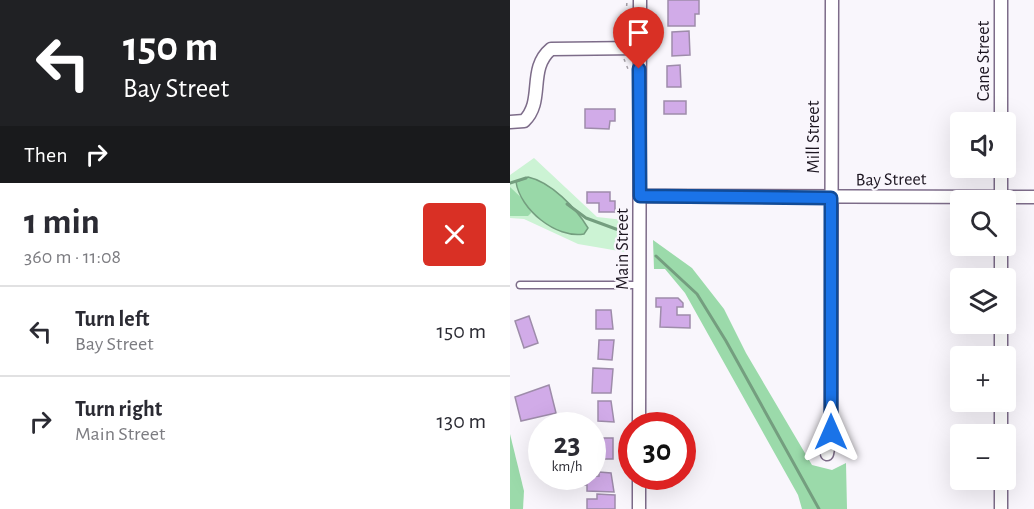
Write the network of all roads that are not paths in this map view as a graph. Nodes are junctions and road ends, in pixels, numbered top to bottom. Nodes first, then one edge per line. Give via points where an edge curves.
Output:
1 (640, 0) edge
2 (832, 0) edge
3 (1001, 0) edge
4 (639, 48) junction
5 (1001, 112) edge
6 (510, 122) edge
7 (640, 196) junction
8 (1034, 197) edge
9 (831, 198) junction
10 (1016, 198) edge
11 (950, 199) edge
12 (520, 285) dead end
13 (640, 285) junction
14 (639, 412) edge
15 (827, 454) dead end
16 (639, 490) edge
17 (1001, 490) edge
18 (639, 509) edge
19 (1001, 509) edge

1 - 4 street, Main Street
2 - 9 street, Mill Street
3 - 5 street, Cane Street
4 - 6 street via 551,49 542,56 537,69 532,114 524,121
4 - 7 street, Main Street
7 - 9 street, Bay Street
7 - 13 street, Main Street
8 - 10 street, Bay Street
9 - 11 street, Bay Street
9 - 15 street, Mill Street via 831,432
12 - 13 lane
13 - 14 street, Main Street
16 - 18 street
17 - 19 street

